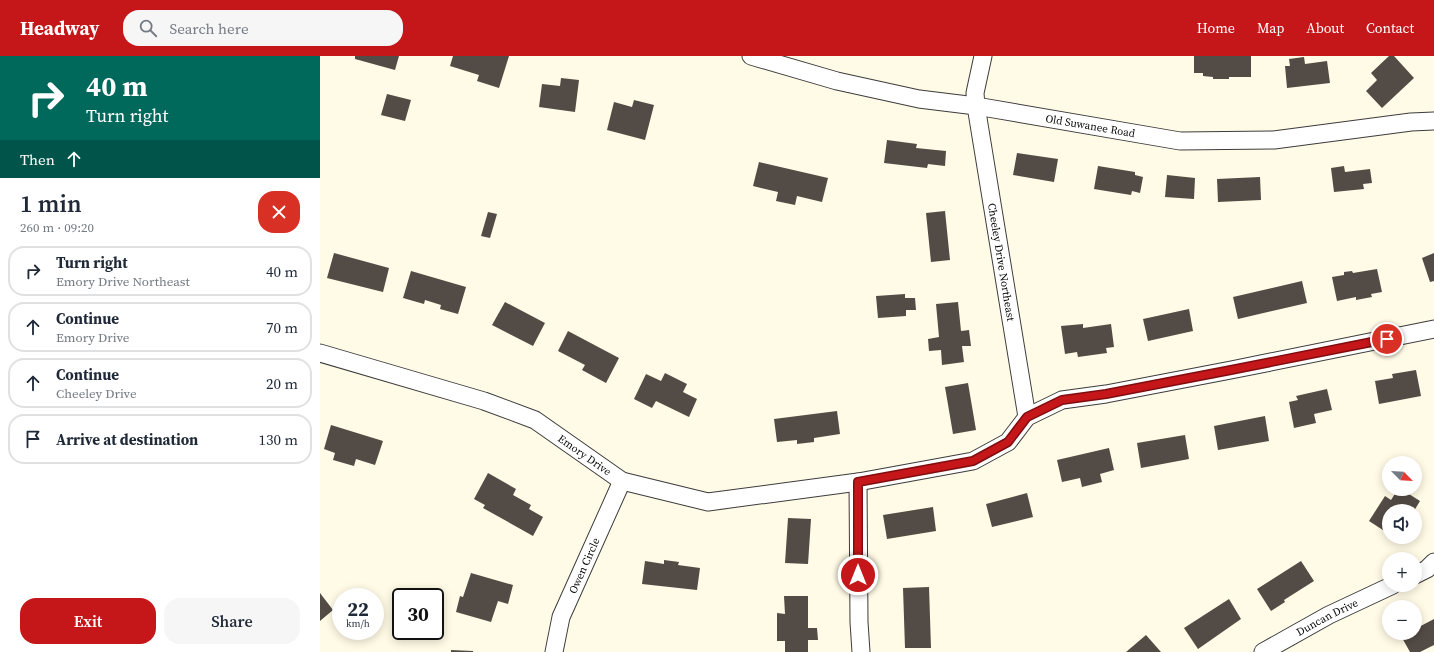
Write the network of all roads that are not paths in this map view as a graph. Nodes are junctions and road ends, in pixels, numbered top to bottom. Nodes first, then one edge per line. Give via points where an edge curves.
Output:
1 (751, 56) edge
2 (983, 56) edge
3 (976, 106) junction
4 (1434, 122) edge
5 (1434, 329) edge
6 (320, 353) edge
7 (1027, 417) junction
8 (622, 481) junction
9 (858, 482) junction
10 (1434, 562) edge
11 (1422, 572) edge
12 (1382, 590) edge
13 (554, 652) edge
14 (861, 652) edge
15 (1263, 652) edge

1 - 3 street, Old Suwanee Road via 837,81 919,99
2 - 3 street, Cheeley Drive Northeast via 975,93
3 - 4 street, Old Suwanee Road via 1180,141 1274,140 1411,122
3 - 7 street, Cheeley Drive Northeast
5 - 7 street via 1106,394 1062,400
6 - 8 street, Emory Drive via 484,401 535,420
7 - 9 street, Emory Drive via 1008,442 973,461
8 - 9 street, Emory Drive via 708,502
8 - 13 street, Owen Circle via 561,616
9 - 14 street
10 - 11 street
12 - 15 street, Duncan Drive via 1328,616

